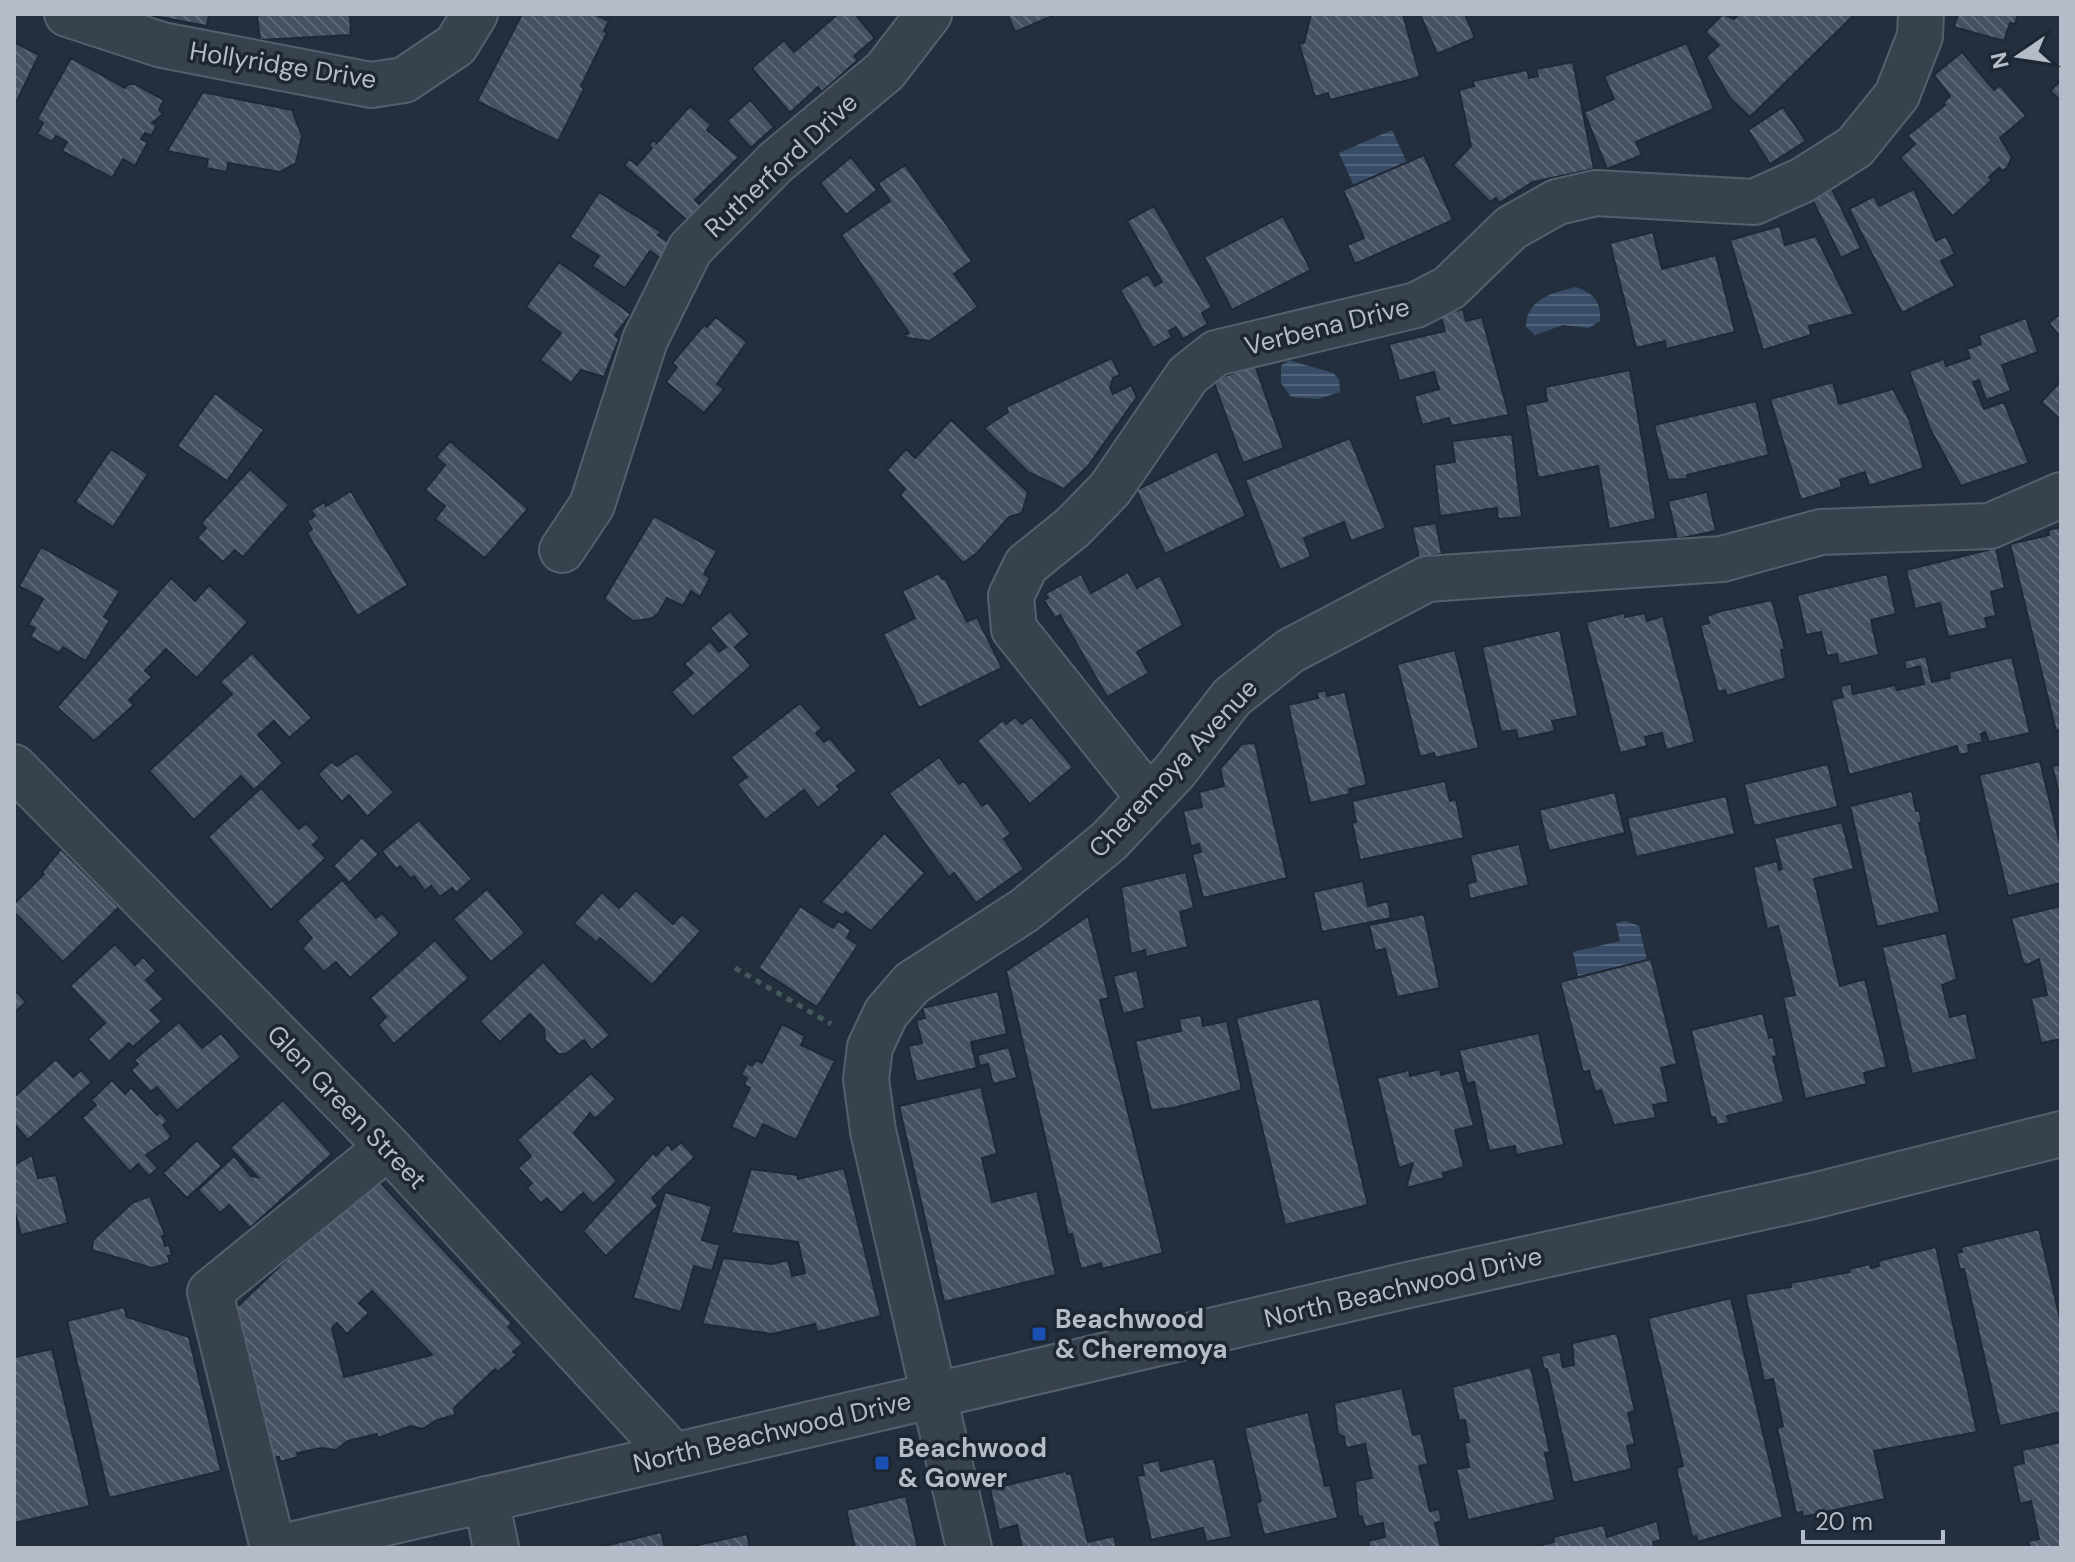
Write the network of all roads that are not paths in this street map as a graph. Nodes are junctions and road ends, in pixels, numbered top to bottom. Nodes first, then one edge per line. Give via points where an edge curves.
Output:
1 (67, 14) edge
2 (475, 14) edge
3 (929, 14) edge
4 (1921, 14) edge
5 (2061, 495) edge
6 (562, 550) dead end
7 (14, 767) edge
8 (1149, 798) junction
9 (2061, 1134) edge
10 (388, 1147) junction
11 (932, 1395) junction
12 (673, 1455) junction
13 (486, 1499) junction
14 (276, 1548) edge
15 (496, 1548) edge
16 (969, 1548) edge

1 - 2 street, Hollyridge Drive via 162,45 371,85 404,80 430,63 456,45
3 - 6 street, Rutherford Drive via 885,71 776,162 690,249 645,340 592,505
4 - 8 street, Verbena Drive via 1920,36 1897,95 1855,147 1803,180 1754,202 1596,193 1557,202 1511,228 1449,288 1416,305 1216,353 1188,375 1110,489 1026,565 1011,596 1014,629
5 - 8 street, Cheremoya Avenue via 1990,526 1821,532 1722,559 1427,579 1290,651 1232,697
7 - 10 street, Glen Green Street
8 - 11 street, Cheremoya Avenue via 1109,841 1025,910 912,983 886,1013 870,1047 866,1079 873,1131
9 - 11 street, North Beachwood Drive via 1813,1196
10 - 12 street, Glen Green Street
10 - 14 street via 210,1292
11 - 12 street, North Beachwood Drive
11 - 16 street, Cheremoya Avenue
12 - 13 street, North Beachwood Drive
13 - 14 street, North Beachwood Drive
13 - 15 street

